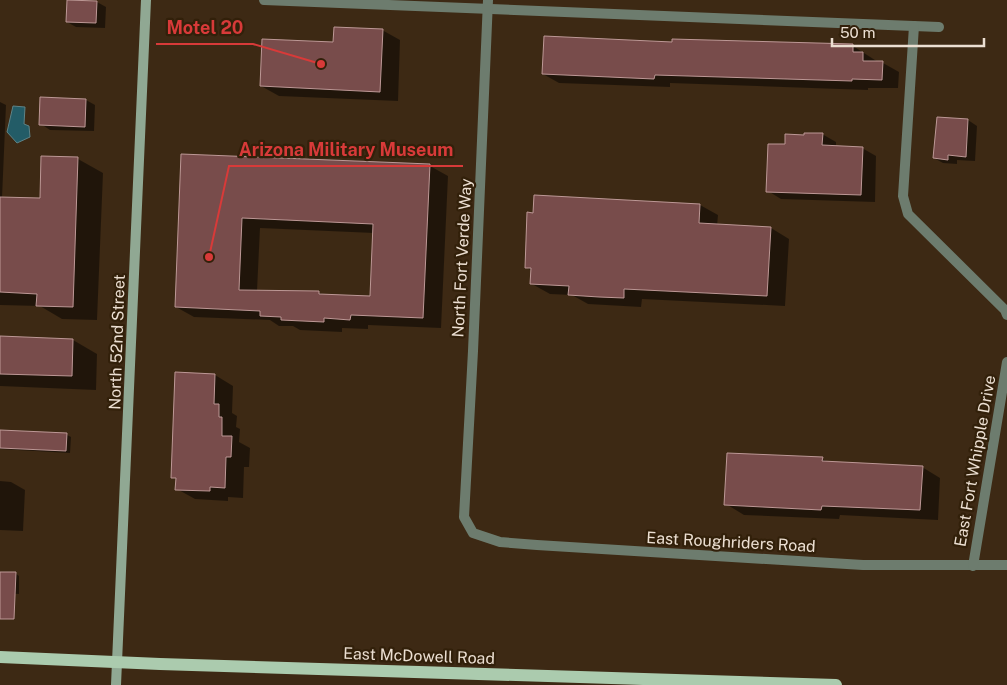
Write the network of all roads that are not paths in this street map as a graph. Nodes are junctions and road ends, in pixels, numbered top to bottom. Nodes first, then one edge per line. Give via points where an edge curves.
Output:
1 (146, 0) edge
2 (264, 0) edge
3 (488, 5) edge
4 (914, 26) junction
5 (938, 27) dead end
6 (1007, 315) edge
7 (1007, 362) edge
8 (464, 517) joint
9 (973, 566) junction
10 (1007, 566) edge
11 (0, 657) edge
12 (117, 662) junction
13 (116, 685) edge
14 (836, 685) edge

1 - 12 main road, North 52nd Street
2 - 3 street
3 - 4 street
3 - 8 street, North Fort Verde Way
4 - 5 street
4 - 6 street via 903,188 908,214
7 - 9 street, East Fort Whipple Drive
8 - 9 street, East Roughriders Road via 473,533 500,542 863,564
9 - 10 street, East Roughriders Road
11 - 12 main road, East McDowell Road
12 - 13 main road, North 52nd Street
12 - 14 main road, East McDowell Road

